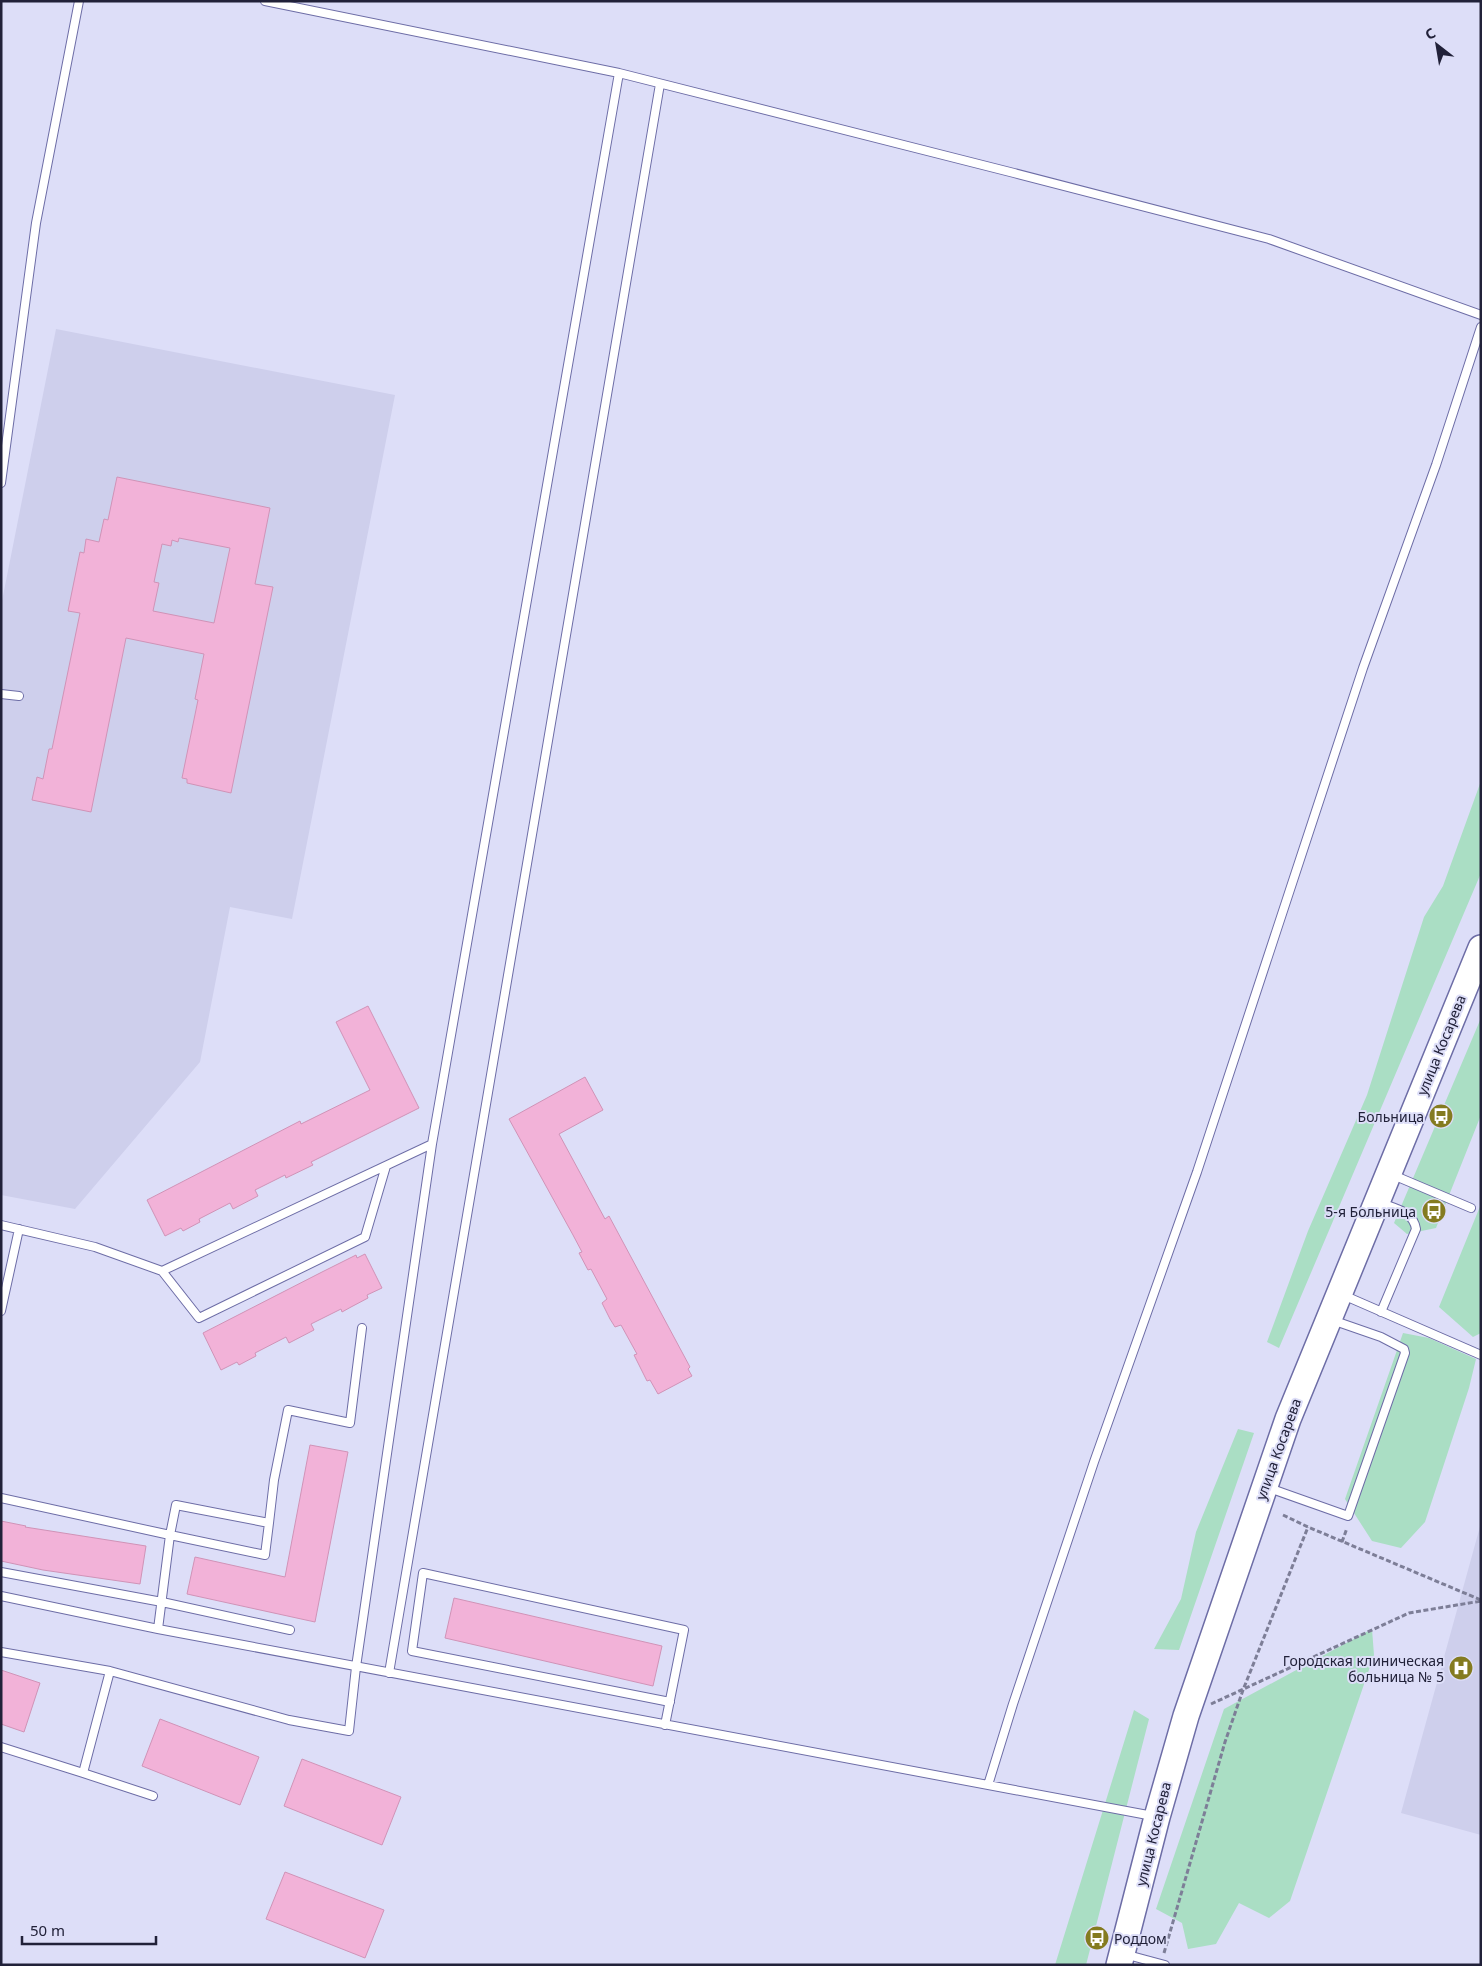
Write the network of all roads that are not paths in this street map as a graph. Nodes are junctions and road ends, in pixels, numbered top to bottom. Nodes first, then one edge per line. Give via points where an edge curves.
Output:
1 (79, 1) edge
2 (265, 1) edge
3 (618, 73) junction
4 (660, 84) junction
5 (1481, 315) edge
6 (1481, 327) edge
7 (1, 483) edge
8 (1, 694) edge
9 (19, 696) dead end
10 (1481, 948) edge
11 (432, 1144) junction
12 (386, 1166) junction
13 (1388, 1173) junction
14 (1377, 1201) junction
15 (1472, 1208) dead end
16 (1, 1225) edge
17 (19, 1229) junction
18 (162, 1271) junction
19 (1338, 1293) junction
20 (1, 1311) edge
21 (1381, 1312) junction
22 (1328, 1318) junction
23 (362, 1328) dead end
24 (1481, 1355) edge
25 (1265, 1486) junction
26 (1, 1498) edge
27 (270, 1524) junction
28 (170, 1535) junction
29 (1, 1572) edge
30 (1, 1596) edge
31 (162, 1602) junction
32 (158, 1629) junction
33 (290, 1630) dead end
34 (1, 1652) edge
35 (356, 1666) junction
36 (110, 1671) junction
37 (389, 1673) junction
38 (670, 1702) junction
39 (665, 1725) junction
40 (1, 1748) edge
41 (83, 1772) junction
42 (988, 1785) junction
43 (153, 1796) dead end
44 (1157, 1817) junction
45 (1121, 1959) edge
46 (1163, 1964) edge

1 - 7 lane via 36,223
2 - 3 lane
3 - 4 lane
3 - 11 lane
4 - 5 lane via 1269,239
4 - 37 lane
6 - 42 lane via 1436,465 1363,668 1197,1172 1082,1499
8 - 9 lane
10 - 13 main road, улица Косарева
11 - 12 lane
11 - 35 lane
12 - 18 lane
12 - 18 lane via 365,1237 199,1318
13 - 14 main road, улица Косарева
13 - 15 lane
14 - 19 main road, улица Косарева
14 - 21 lane via 1408,1214 1416,1229
16 - 17 lane
17 - 18 lane via 95,1247
17 - 20 lane
19 - 21 lane
19 - 22 main road, улица Косарева
21 - 24 lane
22 - 25 main road, улица Косарева
22 - 25 lane via 1381,1337 1404,1349 1405,1353 1348,1516
23 - 27 lane via 350,1423 288,1410 274,1480
25 - 44 main road, улица Косарева via 1186,1716
26 - 28 lane
27 - 28 lane via 176,1505
27 - 28 lane via 265,1555
28 - 31 lane
29 - 31 lane
30 - 32 lane
31 - 32 lane
31 - 33 lane
32 - 35 lane
34 - 36 lane
35 - 36 lane via 349,1731 289,1720
35 - 37 lane
36 - 41 lane
37 - 39 lane
38 - 38 lane via 684,1630 423,1573 412,1651
38 - 39 lane
39 - 42 lane
40 - 41 lane
41 - 43 lane
42 - 44 lane
44 - 45 main road, улица Косарева
45 - 46 lane

